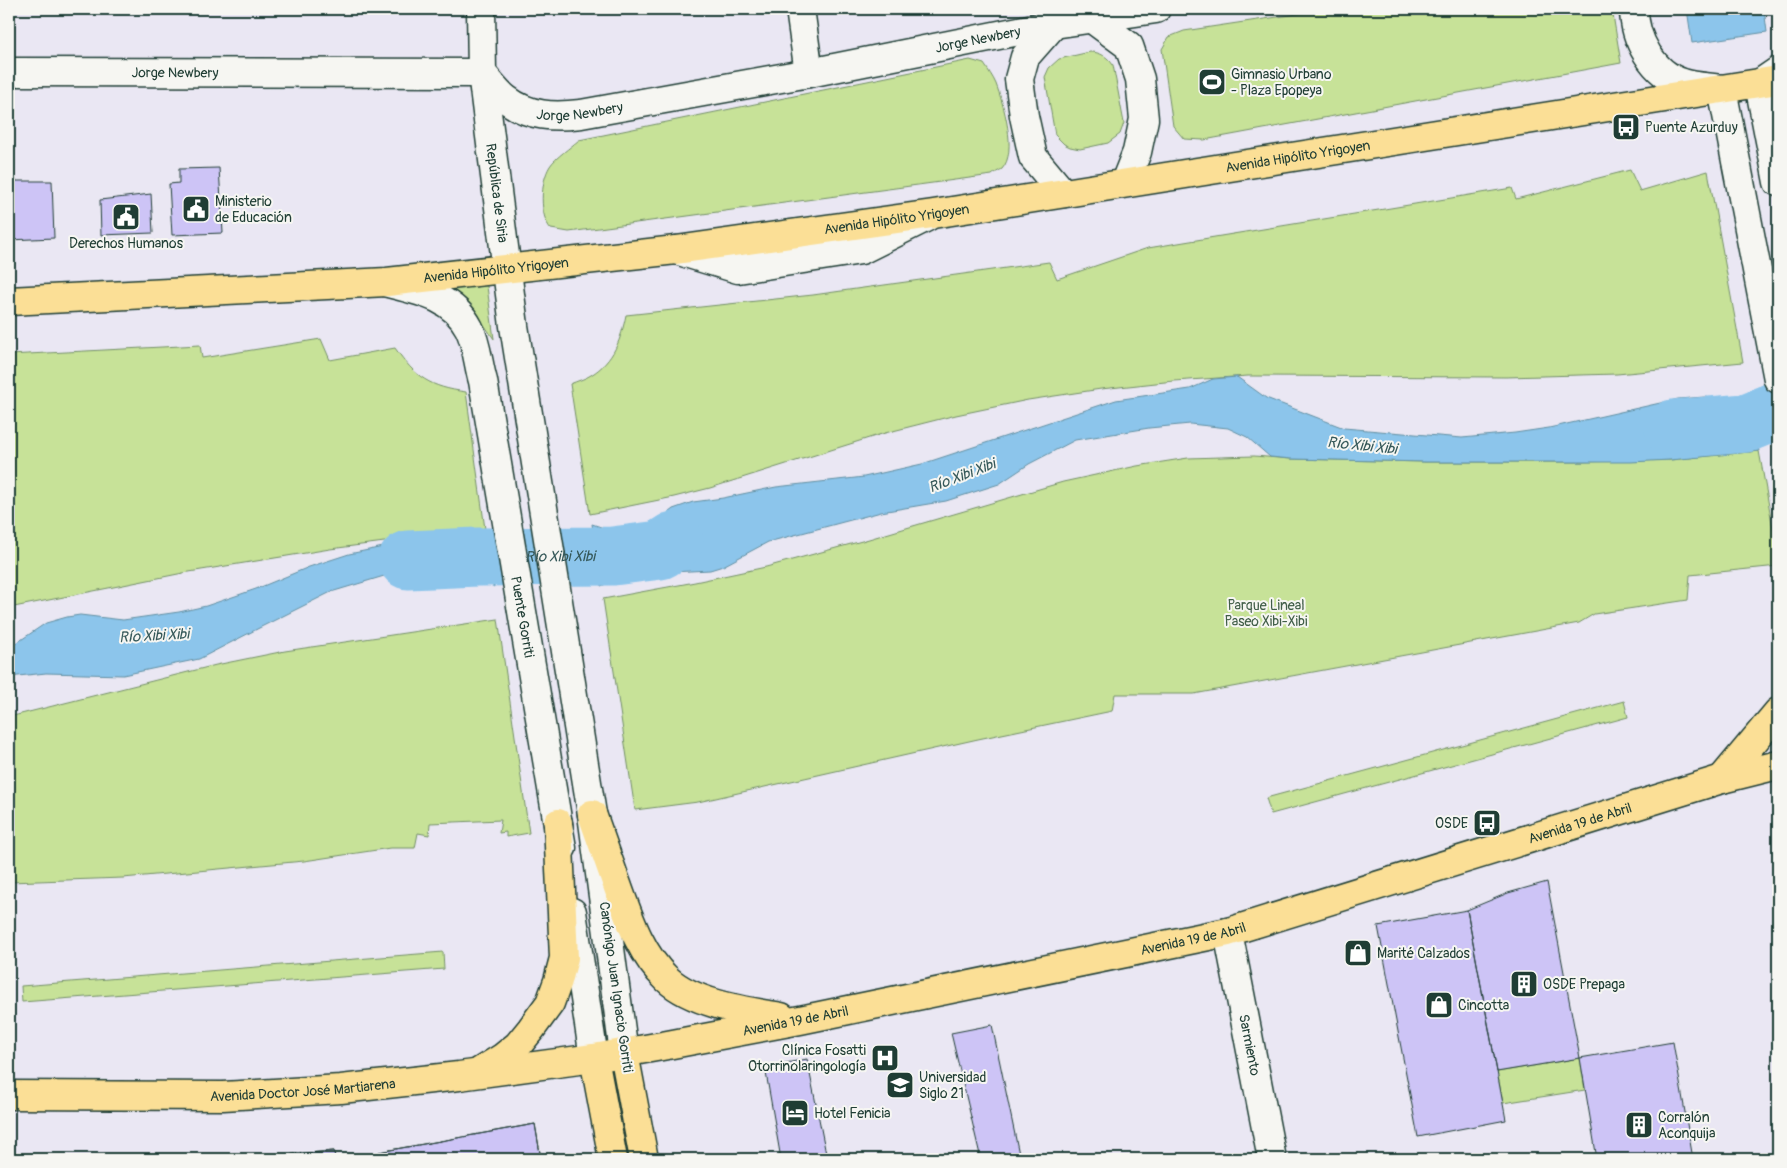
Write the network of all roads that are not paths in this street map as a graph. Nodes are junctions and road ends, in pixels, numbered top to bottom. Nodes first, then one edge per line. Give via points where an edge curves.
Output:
1 (480, 9) edge
2 (800, 9) edge
3 (1156, 9) edge
4 (1634, 9) edge
5 (1090, 14) edge
6 (1053, 16) edge
7 (9, 72) edge
8 (482, 73) junction
9 (809, 73) junction
10 (1772, 78) edge
11 (1722, 89) junction
12 (1125, 182) junction
13 (1778, 182) edge
14 (1063, 193) junction
15 (507, 270) junction
16 (387, 282) junction
17 (9, 301) edge
18 (1778, 379) edge
19 (1778, 712) edge
20 (1778, 765) edge
21 (1722, 779) junction
22 (592, 814) junction
23 (558, 823) junction
24 (1228, 932) junction
25 (800, 1020) junction
26 (624, 1053) junction
27 (594, 1058) junction
28 (477, 1074) junction
29 (9, 1095) edge
30 (613, 1159) edge
31 (644, 1159) edge
32 (1272, 1159) edge

1 - 8 street, República de Siria
2 - 9 street
3 - 5 street, Jorge Newbery
4 - 11 street via 1639,39 1654,63 1667,75 1683,83
5 - 6 street, Jorge Newbery
5 - 12 street via 1129,46 1140,79 1144,120 1137,152
6 - 9 street, Jorge Newbery
6 - 14 street via 1025,57 1019,79 1033,157
7 - 8 street, Jorge Newbery
8 - 9 street, Jorge Newbery via 506,99 526,111 555,117
8 - 15 street, República de Siria
10 - 11 main road, Avenida Hipólito Yrigoyen
10 - 13 street via 1770,137
11 - 12 main road, Avenida Hipólito Yrigoyen
11 - 18 street
12 - 14 main road, Avenida Hipólito Yrigoyen
14 - 15 main road, Avenida Hipólito Yrigoyen via 676,250
15 - 16 main road, Avenida Hipólito Yrigoyen
15 - 22 street, República de Siria
16 - 17 main road, Avenida Hipólito Yrigoyen
16 - 23 street, Puente Gorriti via 440,299 456,310 470,329 483,381
19 - 21 main road
20 - 21 main road, Avenida 19 de Abril
21 - 24 main road, Avenida 19 de Abril
22 - 25 main road via 632,924 650,959 667,979 693,995 730,1008
22 - 26 street, Canónigo Juan Ignacio Gorriti
23 - 27 street
23 - 28 main road via 564,958 555,988 550,1003 518,1045
24 - 25 main road, Avenida 19 de Abril
24 - 32 street, Sarmiento
25 - 26 main road, Avenida 19 de Abril
26 - 27 main road, Avenida 19 de Abril
26 - 31 main road, Canónigo Juan Ignacio Gorriti
27 - 28 main road, Avenida Doctor José Martiarena
27 - 30 main road
28 - 29 main road, Avenida Doctor José Martiarena via 223,1096

